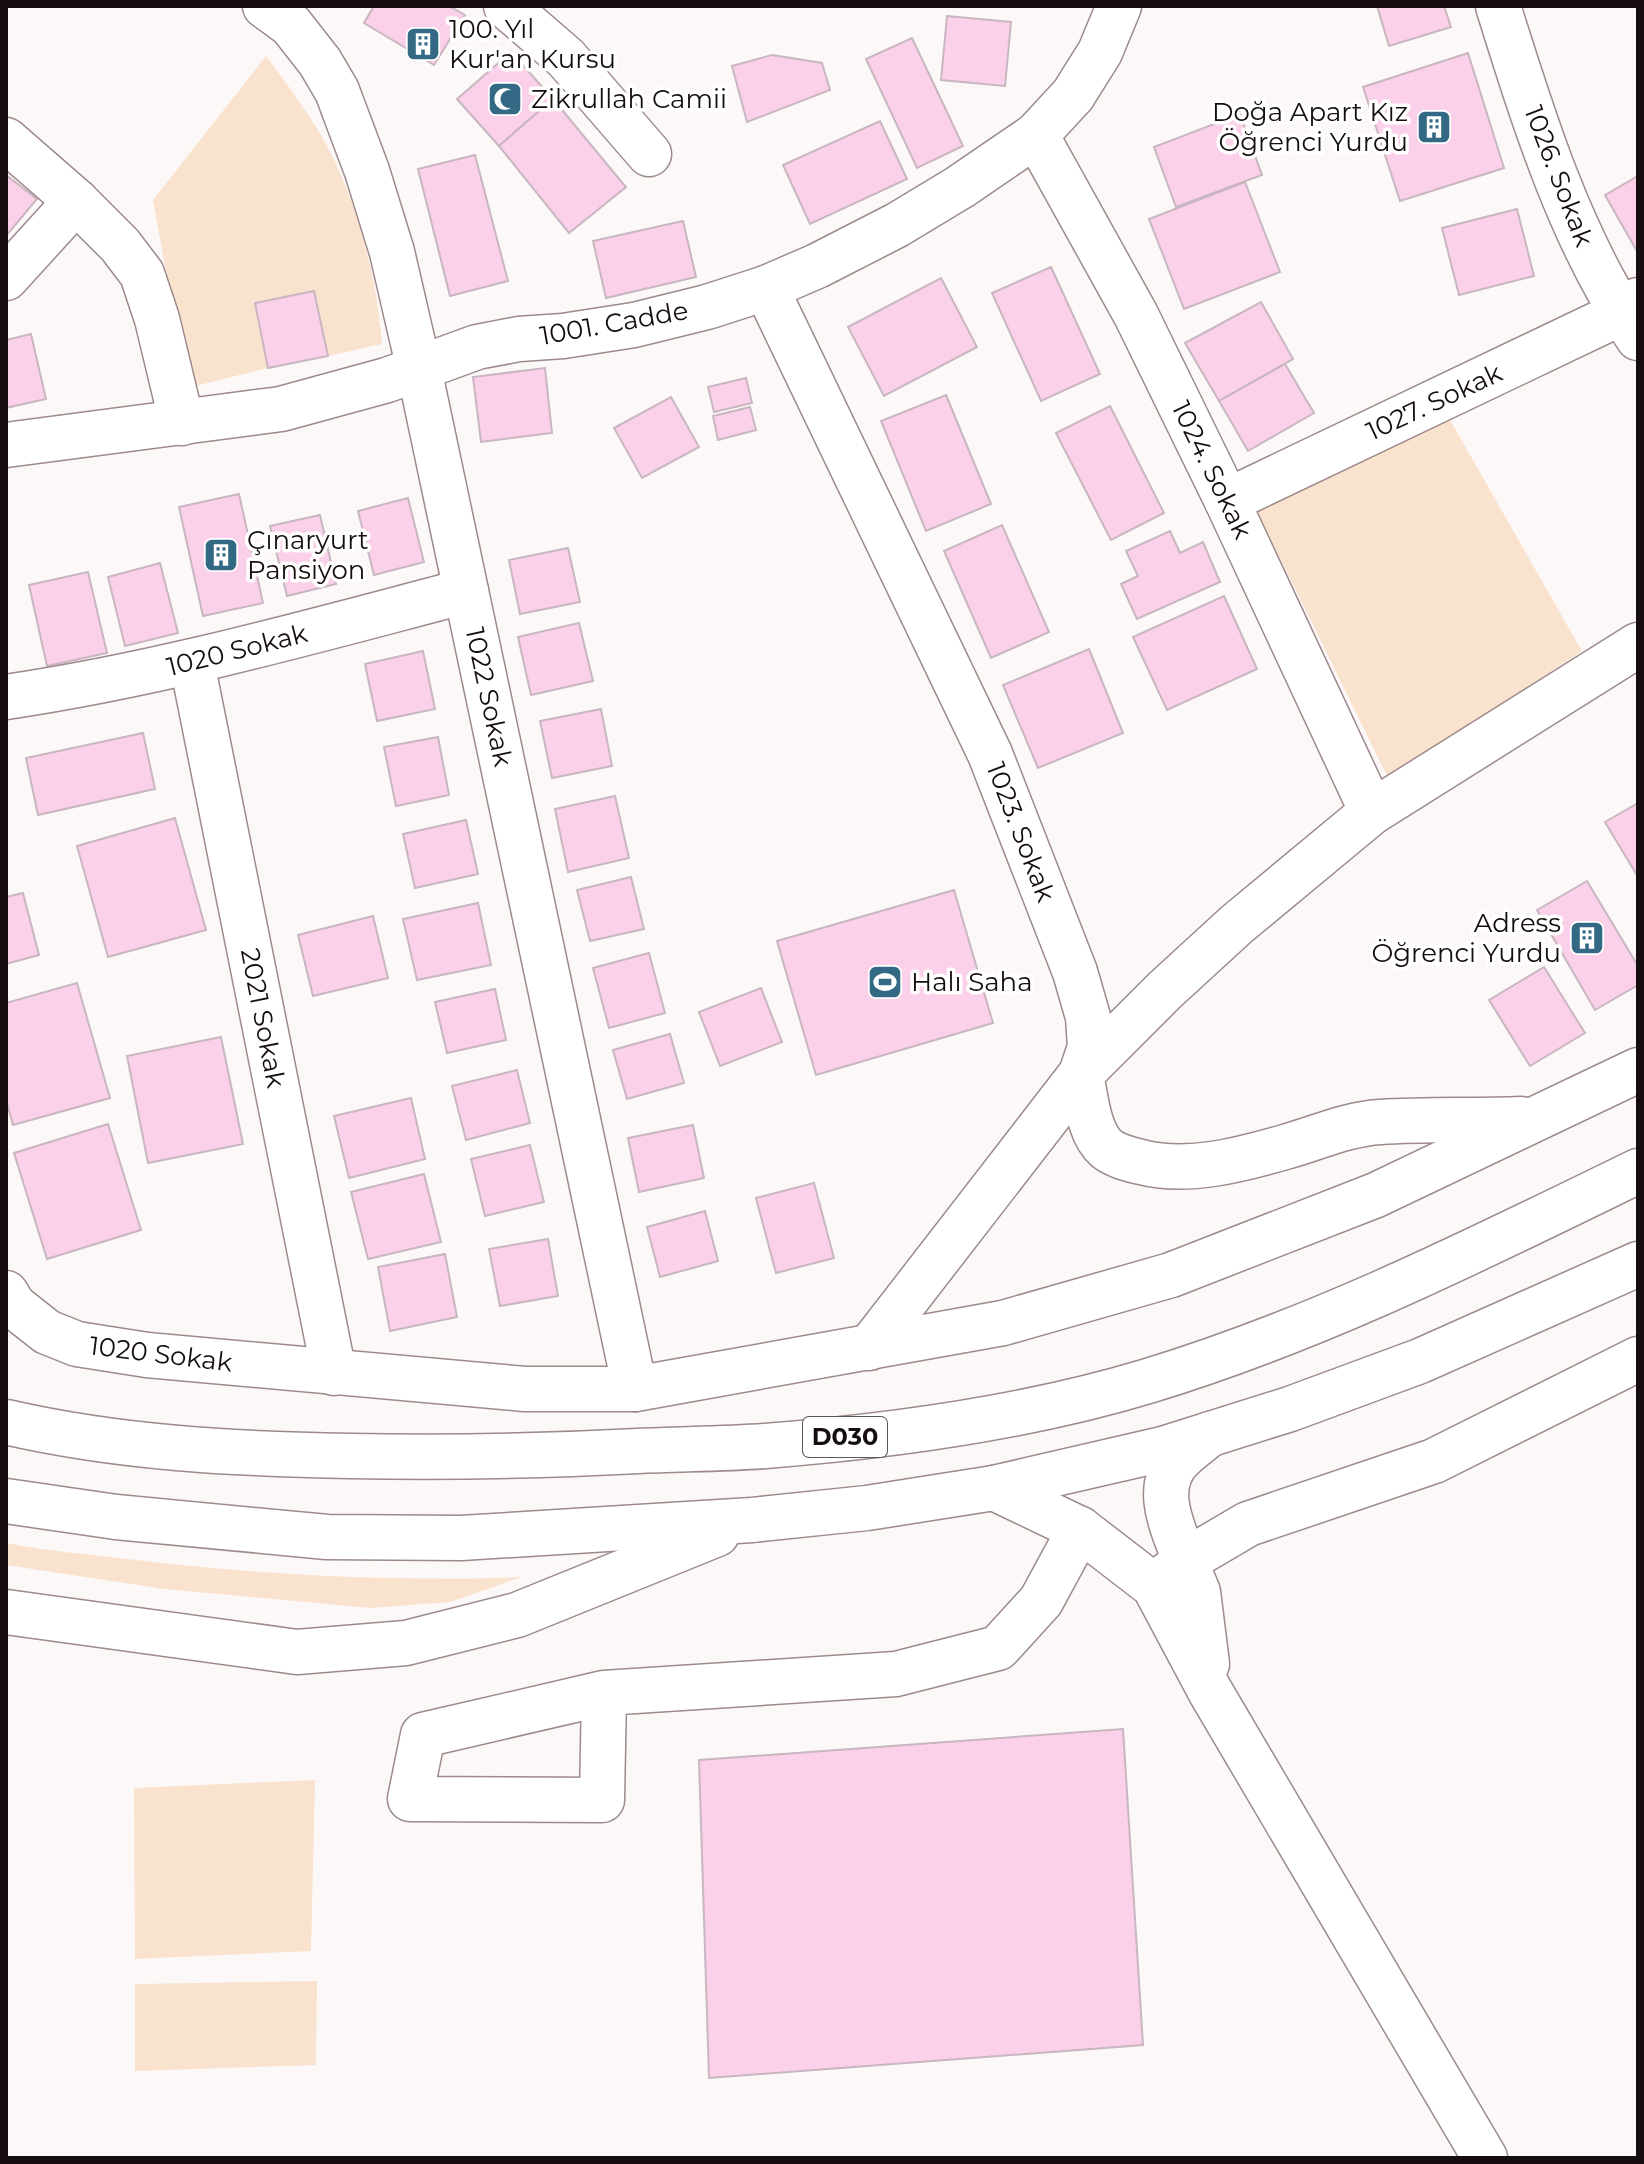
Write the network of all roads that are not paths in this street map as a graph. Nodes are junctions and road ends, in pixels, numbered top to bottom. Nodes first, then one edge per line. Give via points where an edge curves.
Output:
1 (506, 6) edge
2 (1498, 6) edge
3 (1122, 9) edge
4 (288, 12) edge
5 (1036, 135) junction
6 (6, 140) edge
7 (649, 154) dead end
8 (76, 201) junction
9 (6, 278) edge
10 (766, 288) junction
11 (1632, 317) edge
12 (419, 369) junction
13 (182, 423) junction
14 (6, 445) edge
15 (1227, 501) junction
16 (466, 591) junction
17 (1638, 645) edge
18 (192, 663) junction
19 (6, 697) edge
20 (1372, 812) junction
21 (1638, 1070) edge
22 (1081, 1074) junction
23 (1542, 1118) junction
24 (1638, 1171) edge
25 (1638, 1264) edge
26 (6, 1293) edge
27 (869, 1348) junction
28 (1638, 1359) edge
29 (334, 1373) junction
30 (635, 1389) junction
31 (6, 1422) edge
32 (1210, 1434) junction
33 (994, 1488) junction
34 (6, 1501) edge
35 (752, 1520) junction
36 (1080, 1529) junction
37 (1169, 1573) junction
38 (6, 1612) edge
39 (604, 1693) dead end
40 (1485, 2158) edge

1 - 7 main road via 566,58
2 - 11 main road, 1026. Sokak via 1589,258
3 - 5 main road, 1001. Cadde via 1073,95
4 - 12 main road, 1022 Sokak via 337,91 357,144 392,252
5 - 10 main road, 1001. Cadde via 897,225
5 - 15 main road, 1024. Sokak via 1136,315
6 - 8 main road
8 - 9 main road
8 - 13 main road via 142,274
10 - 12 main road, 1001. Cadde via 634,325 477,347
10 - 22 main road, 1023. Sokak via 990,754 1088,1017 1090,1047
11 - 15 main road, 1027. Sokak
12 - 13 main road, 1001. Cadde via 281,409
12 - 16 main road, 1022 Sokak
13 - 14 main road, 1001. Cadde
15 - 20 main road, 1024. Sokak
16 - 18 main road, 1020 Sokak
16 - 30 main road, 1022 Sokak
17 - 20 main road
18 - 19 main road, 1020 Sokak
18 - 29 main road, 2021 Sokak
20 - 22 main road via 1237,924
21 - 23 main road, 1020 Sokak
22 - 23 main road via 1094,1132 1106,1148 1155,1166 1202,1165 1379,1122
22 - 27 main road, 1023. Sokak
23 - 27 main road, 1020 Sokak via 1376,1195 1171,1275 1003,1323
24 - 31 main road, D030 via 1384,1293 1285,1334 1145,1382 959,1422 764,1446 532,1457 195,1451
25 - 32 main road via 1420,1361
26 - 29 main road, 1020 Sokak via 47,1332 77,1344
27 - 30 main road, 1020 Sokak
28 - 37 main road via 1434,1461 1248,1524
29 - 30 main road, 1020 Sokak via 525,1389
32 - 33 main road
32 - 37 main road via 1178,1461 1165,1488
33 - 35 main road
33 - 36 main road
34 - 35 main road via 327,1537 477,1537
35 - 38 main road via 517,1615 406,1643 297,1652
36 - 37 main road
36 - 39 main road via 1041,1601 998,1648 896,1674
37 - 40 main road via 1198,1592 1210,1691

